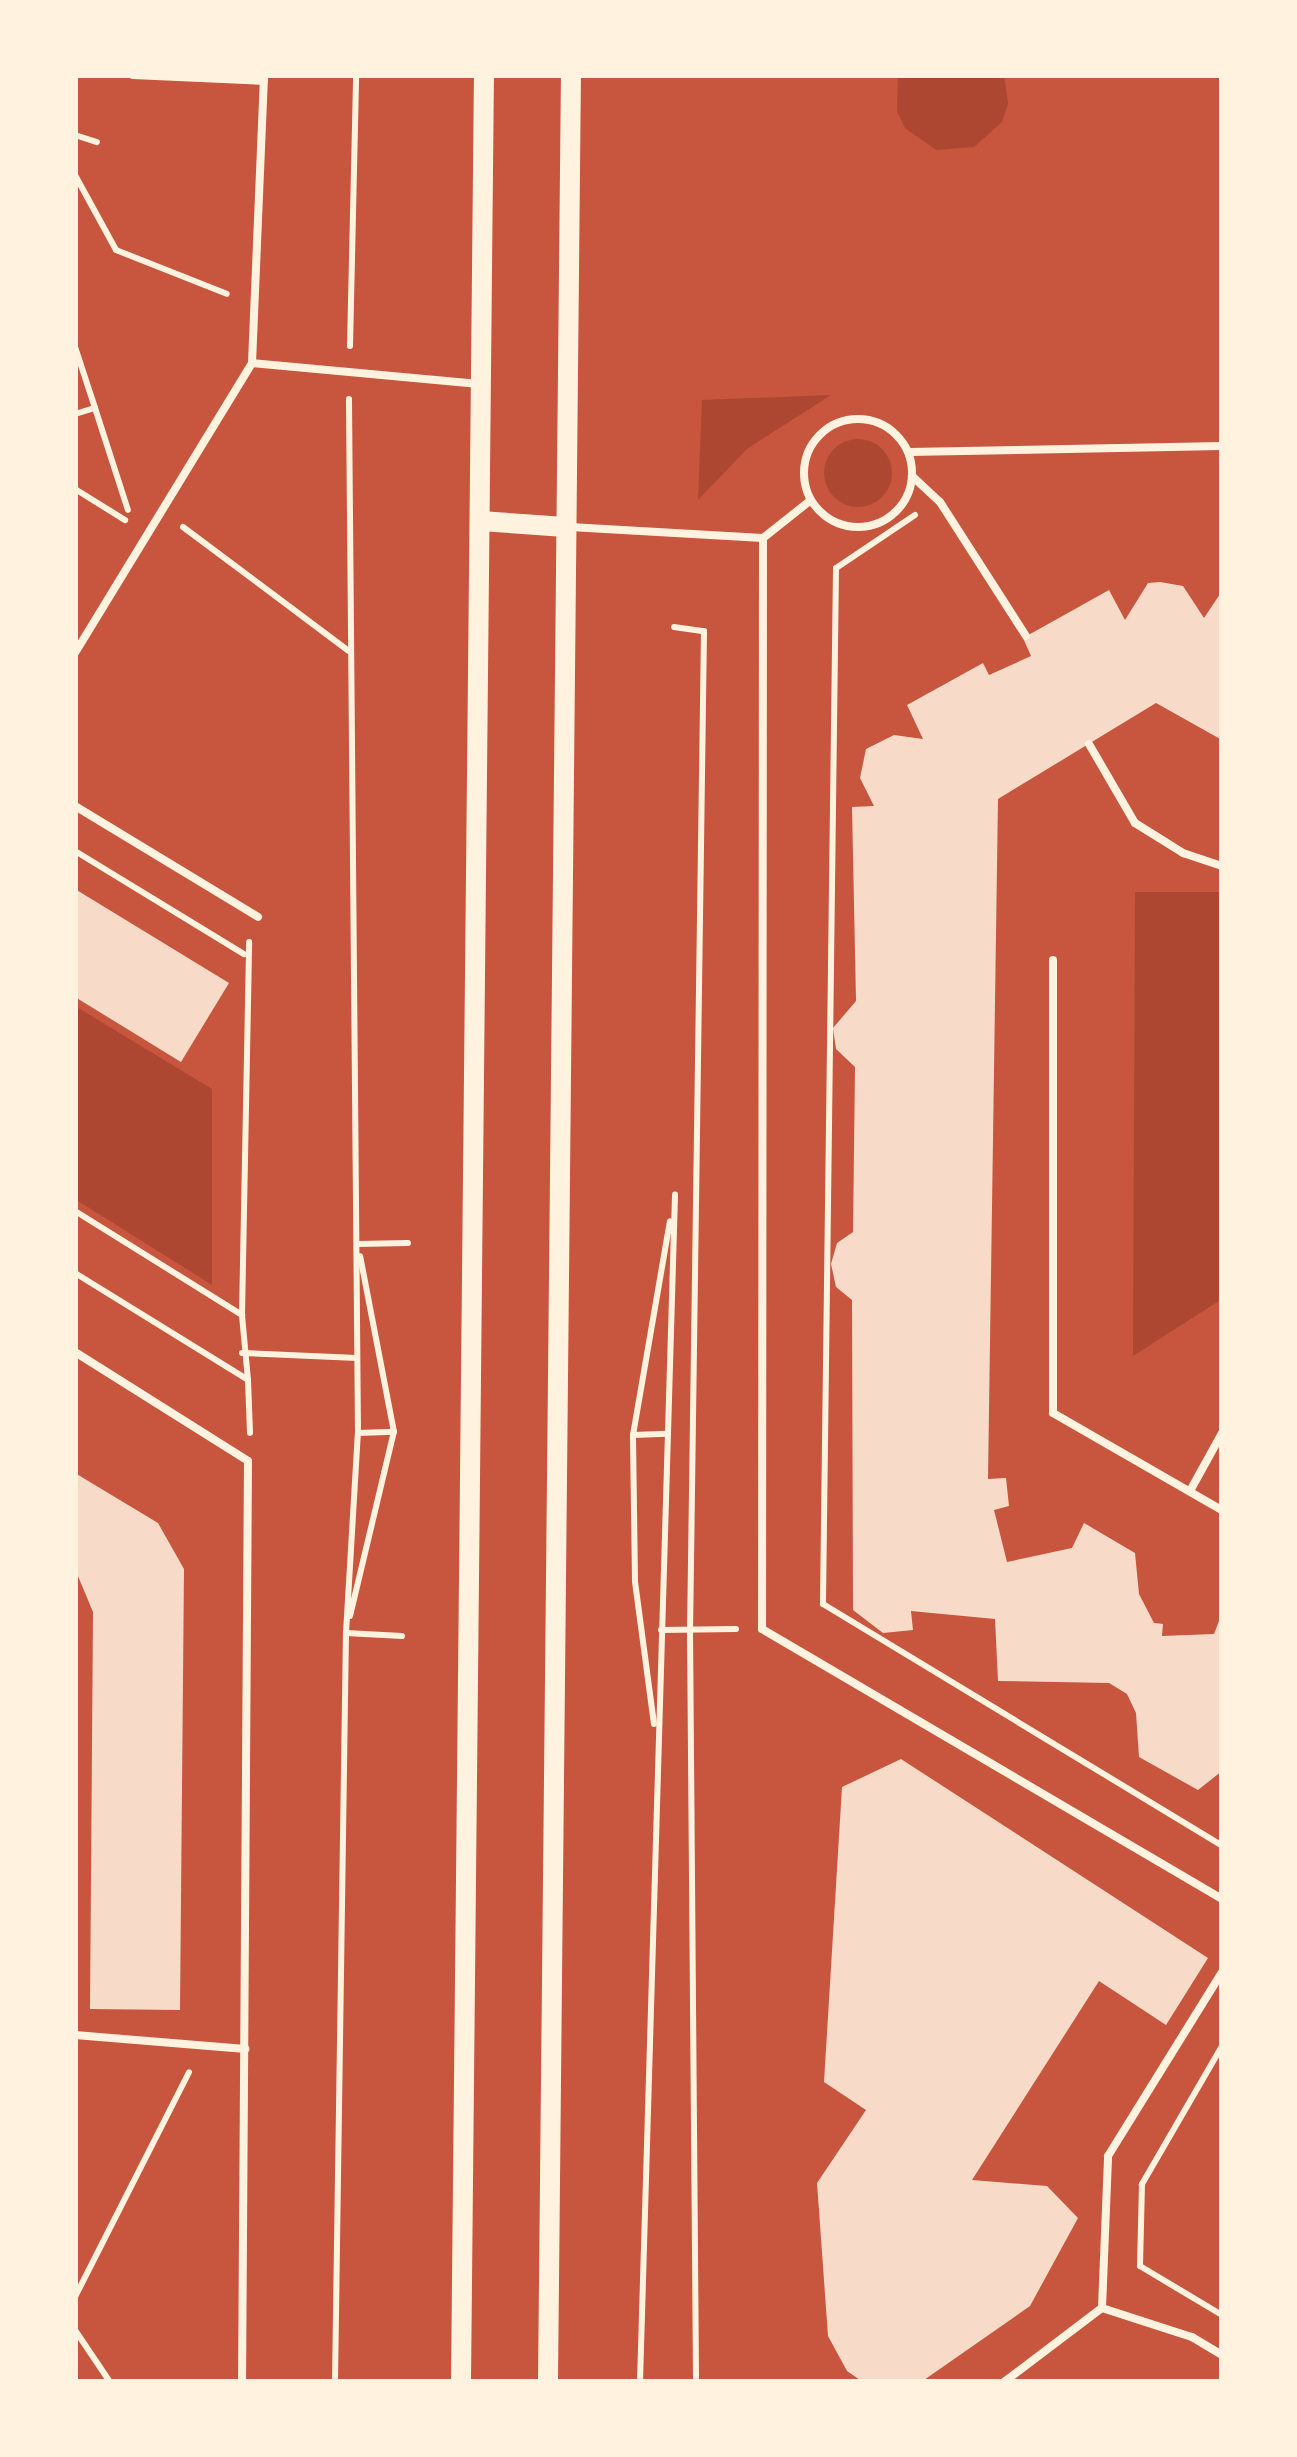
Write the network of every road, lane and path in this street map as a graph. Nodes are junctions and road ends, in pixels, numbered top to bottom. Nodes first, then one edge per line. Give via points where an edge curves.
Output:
1 (133, 75) edge
2 (356, 75) edge
3 (484, 75) edge
4 (571, 75) edge
5 (264, 78) edge
6 (75, 135) edge
7 (98, 142) dead end
8 (75, 176) edge
9 (254, 304) junction
10 (75, 347) edge
11 (252, 363) junction
12 (349, 372) junction
13 (479, 384) junction
14 (95, 408) junction
15 (75, 414) edge
16 (1222, 446) edge
17 (908, 452) junction
18 (912, 476) junction
19 (75, 490) edge
20 (812, 500) junction
21 (940, 502) junction
22 (162, 511) junction
23 (480, 521) junction
24 (565, 527) junction
25 (763, 538) junction
26 (674, 627) dead end
27 (1026, 636) dead end
28 (350, 652) junction
29 (75, 653) edge
30 (1088, 744) dead end
31 (75, 806) edge
32 (75, 851) edge
33 (1222, 866) edge
34 (258, 917) dead end
35 (1053, 960) dead end
36 (75, 1211) edge
37 (357, 1241) junction
38 (408, 1243) dead end
39 (75, 1273) edge
40 (242, 1315) junction
41 (75, 1352) edge
42 (242, 1353) junction
43 (357, 1358) junction
44 (248, 1380) junction
45 (394, 1432) junction
46 (1222, 1433) edge
47 (358, 1434) junction
48 (633, 1434) junction
49 (667, 1434) junction
50 (248, 1461) junction
51 (1190, 1492) junction
52 (1222, 1510) edge
53 (762, 1629) junction
54 (661, 1630) junction
55 (690, 1630) junction
56 (346, 1632) junction
57 (402, 1636) dead end
58 (657, 1745) junction
59 (1222, 1846) edge
60 (1222, 1899) edge
61 (1222, 1972) edge
62 (75, 2035) edge
63 (204, 2044) junction
64 (1222, 2046) edge
65 (245, 2049) junction
66 (75, 2297) edge
67 (1102, 2308) junction
68 (1222, 2315) edge
69 (75, 2330) edge
70 (1222, 2354) edge
71 (110, 2382) edge
72 (242, 2382) edge
73 (335, 2382) edge
74 (461, 2382) edge
75 (548, 2382) edge
76 (640, 2382) edge
77 (696, 2382) edge
78 (1004, 2382) edge

1 - 5 lane
2 - 12 path
3 - 13 main road
4 - 24 main road
5 - 9 lane
6 - 7 path
8 - 9 path via 116,250
9 - 11 lane
10 - 14 path
11 - 12 lane
11 - 22 lane
12 - 13 lane
12 - 28 path
13 - 23 main road
14 - 15 path
14 - 19 path via 134,525
16 - 17 lane
17 - 18 lane
17 - 20 lane via 885,426 868,420 833,424 809,449 804,466
18 - 20 lane via 900,508 871,526 837,523
18 - 21 lane
20 - 25 lane
21 - 27 lane
21 - 59 path via 892,526 836,568 823,1604
22 - 28 path
22 - 29 lane
23 - 24 main road
23 - 74 main road
24 - 25 lane
24 - 75 main road
25 - 53 lane
26 - 55 path via 704,631
28 - 37 path
30 - 33 lane via 1135,824 1183,853
31 - 34 lane
32 - 40 path via 244,954
35 - 51 lane via 1054,1413
36 - 40 path
37 - 38 path
37 - 43 path
37 - 45 path
39 - 44 path
40 - 42 path
41 - 50 lane
42 - 43 path
42 - 44 path
43 - 47 path
44 - 50 path
45 - 47 path
45 - 56 path
46 - 51 lane
47 - 56 path
48 - 49 path
48 - 49 path via 675,1194
48 - 58 path via 635,1581
49 - 54 path
50 - 65 lane
51 - 52 lane
53 - 55 path
53 - 60 lane
54 - 55 path
54 - 58 path
55 - 77 path
56 - 57 path
56 - 73 path
58 - 76 path
61 - 67 lane via 1108,2156
62 - 63 lane
63 - 65 lane
63 - 66 path
64 - 68 path via 1142,2184 1140,2266
65 - 72 lane
67 - 70 lane via 1192,2337
67 - 78 lane
69 - 71 path

